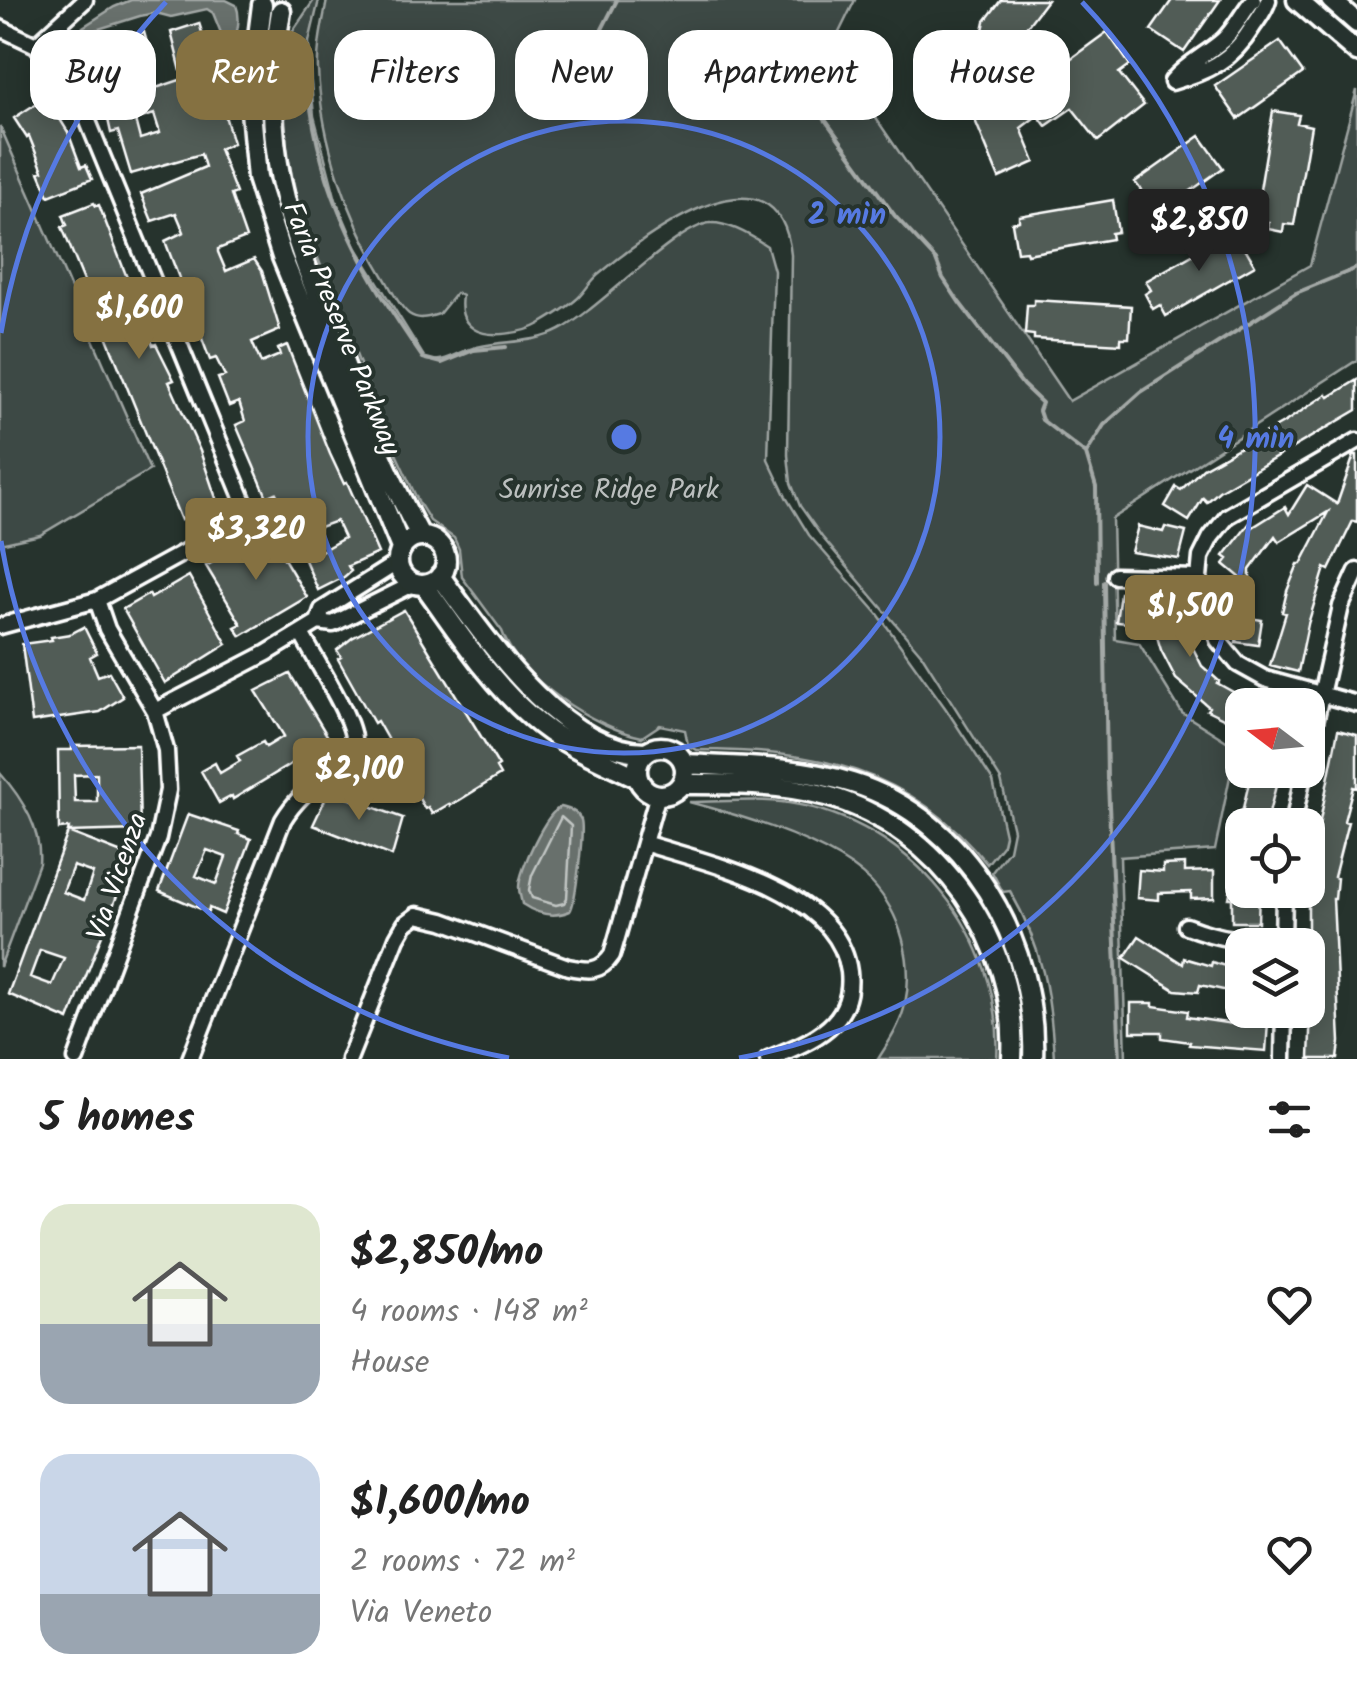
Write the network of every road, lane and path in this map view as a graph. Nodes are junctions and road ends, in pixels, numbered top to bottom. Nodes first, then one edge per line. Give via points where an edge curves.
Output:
1 (85, 0) edge
2 (298, 0) edge
3 (1252, 0) edge
4 (1268, 0) edge
5 (1296, 0) edge
6 (1332, 0) edge
7 (259, 3) edge
8 (281, 11) junction
9 (1357, 23) edge
10 (0, 28) edge
11 (50, 30) edge
12 (30, 41) edge
13 (1357, 52) edge
14 (89, 120) edge
15 (1357, 441) edge
16 (421, 537) junction
17 (399, 555) junction
18 (1357, 571) edge
19 (1115, 576) dead end
20 (1198, 578) junction
21 (426, 582) junction
22 (96, 600) junction
23 (318, 622) junction
24 (0, 626) edge
25 (301, 633) junction
26 (1294, 688) edge
27 (1322, 688) edge
28 (1325, 697) edge
29 (1357, 704) edge
30 (154, 711) junction
31 (646, 752) junction
32 (684, 764) junction
33 (638, 778) junction
34 (681, 784) junction
35 (658, 794) junction
36 (644, 843) junction
37 (1186, 926) dead end
38 (1225, 938) edge
39 (1284, 1028) edge
40 (76, 1059) edge
41 (190, 1059) edge
42 (349, 1059) edge
43 (768, 1059) edge
44 (1012, 1059) edge
45 (1034, 1059) edge
46 (1283, 1059) edge

1 - 11 street
2 - 8 street
3 - 4 street via 1232,31 1172,82 1206,73 1231,55
5 - 13 street
6 - 9 street
7 - 8 street
7 - 17 street, Faria Preserve Parkway via 250,100 257,178
8 - 16 street, Faria Preserve Parkway via 270,104 278,182 382,459
10 - 12 street
14 - 22 street via 244,502 244,513 224,531
15 - 20 street via 1228,516 1206,548
16 - 17 street
16 - 21 street via 441,547 446,562
17 - 21 street via 402,576
17 - 23 street via 322,610
18 - 27 street
19 - 20 street
20 - 26 street via 1218,640 1238,664
21 - 23 street via 333,624
21 - 31 street via 470,618 550,708 604,742
21 - 33 street via 486,670 532,719
22 - 24 street
22 - 30 street, Via Vicenza
23 - 25 street
25 - 30 street
25 - 41 street via 346,718 352,745 283,820
28 - 29 street
30 - 40 street, Via Vicenza via 166,750 165,814
31 - 32 street via 670,748
31 - 33 street
32 - 34 street
32 - 45 street via 796,770 857,784 940,836 978,878 1013,940 1030,994
33 - 35 street
34 - 35 street
34 - 44 street via 821,794 867,812 930,854 959,885 992,945 1012,1015
35 - 36 street
36 - 42 street via 612,955 598,970 568,967 428,916 410,918
36 - 43 street via 766,885 817,913 838,936 851,989 844,1010 818,1038
37 - 38 street
39 - 46 street

